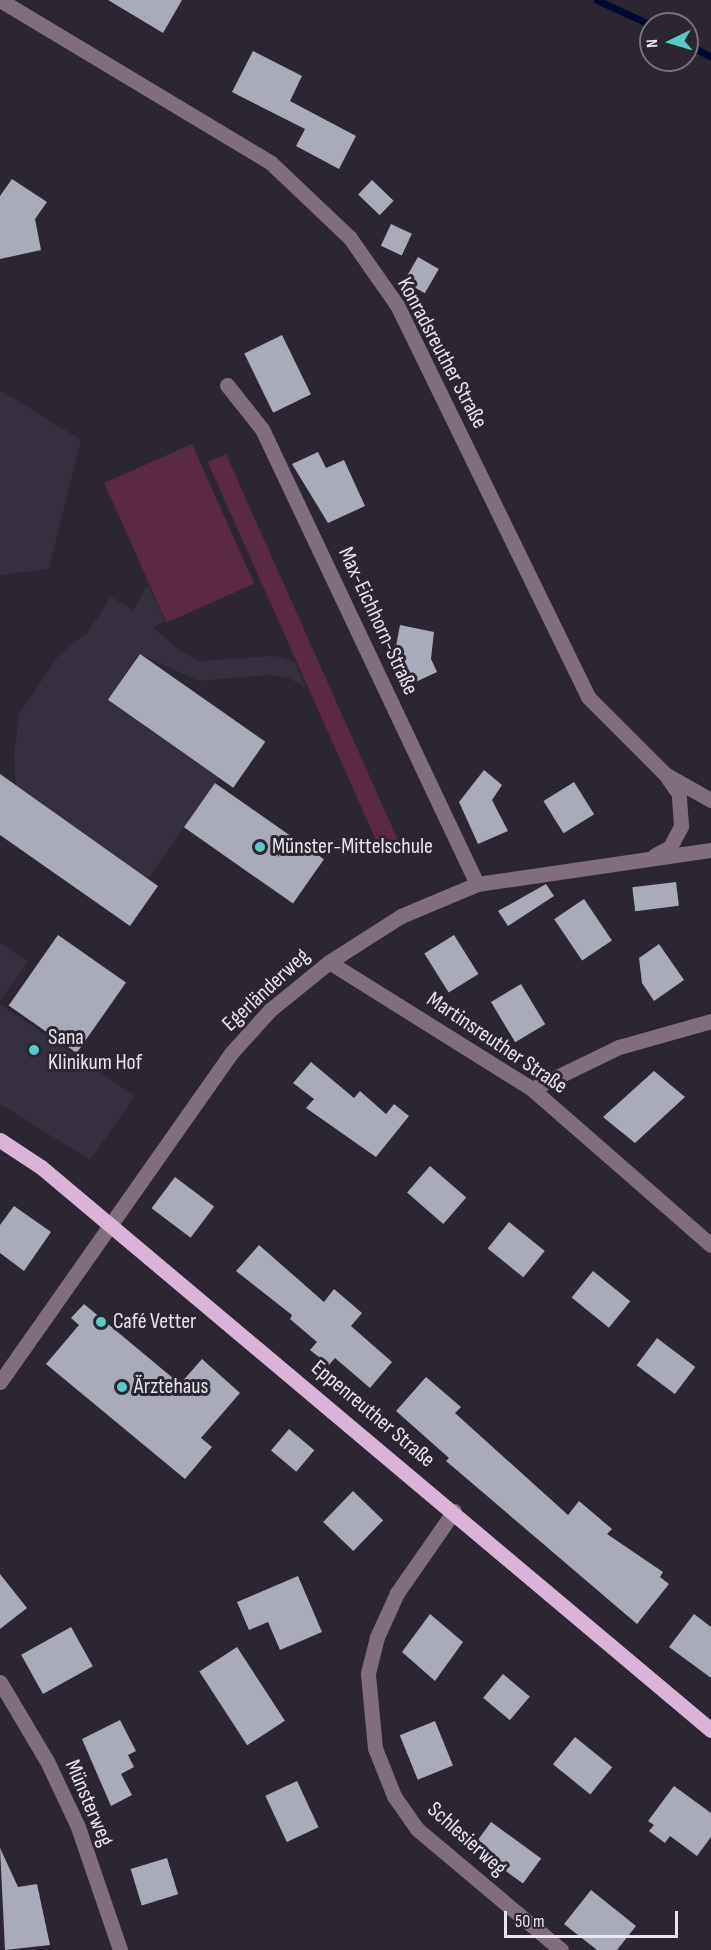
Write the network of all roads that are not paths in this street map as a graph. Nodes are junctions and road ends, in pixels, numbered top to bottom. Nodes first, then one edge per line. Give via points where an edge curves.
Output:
1 (0, 0) edge
2 (227, 385) dead end
3 (665, 774) junction
4 (711, 800) edge
5 (711, 850) edge
6 (641, 860) junction
7 (477, 884) junction
8 (329, 962) junction
9 (711, 1021) edge
10 (532, 1089) junction
11 (0, 1140) edge
12 (111, 1225) junction
13 (711, 1245) edge
14 (0, 1382) edge
15 (454, 1511) junction
16 (0, 1682) edge
17 (711, 1730) edge
18 (120, 1950) edge
19 (561, 1950) edge

1 - 3 street, Konradsreuther Straße via 270,163 350,238 397,305 588,697
2 - 7 street, Max-Eichhorn-Straße via 262,429
3 - 4 street, Konradsreuther Straße
3 - 6 street, Egerländerweg via 679,794 681,826 670,847
5 - 6 street, Egerländerweg
6 - 7 street, Egerländerweg
7 - 8 street, Egerländerweg via 401,916
8 - 10 street, Martinsreuther Straße
8 - 12 street, Egerländerweg via 270,1010 232,1052
9 - 10 street via 619,1047
10 - 13 street, Martinsreuther Straße
11 - 12 main road, Eppenreuther Straße
12 - 14 street, Egerländerweg
12 - 15 main road, Eppenreuther Straße
15 - 17 main road, Eppenreuther Straße
15 - 19 street, Schlesierweg via 397,1593 377,1637 368,1706 375,1748 394,1796 417,1829
16 - 18 street, Münsterweg via 47,1761 78,1827

